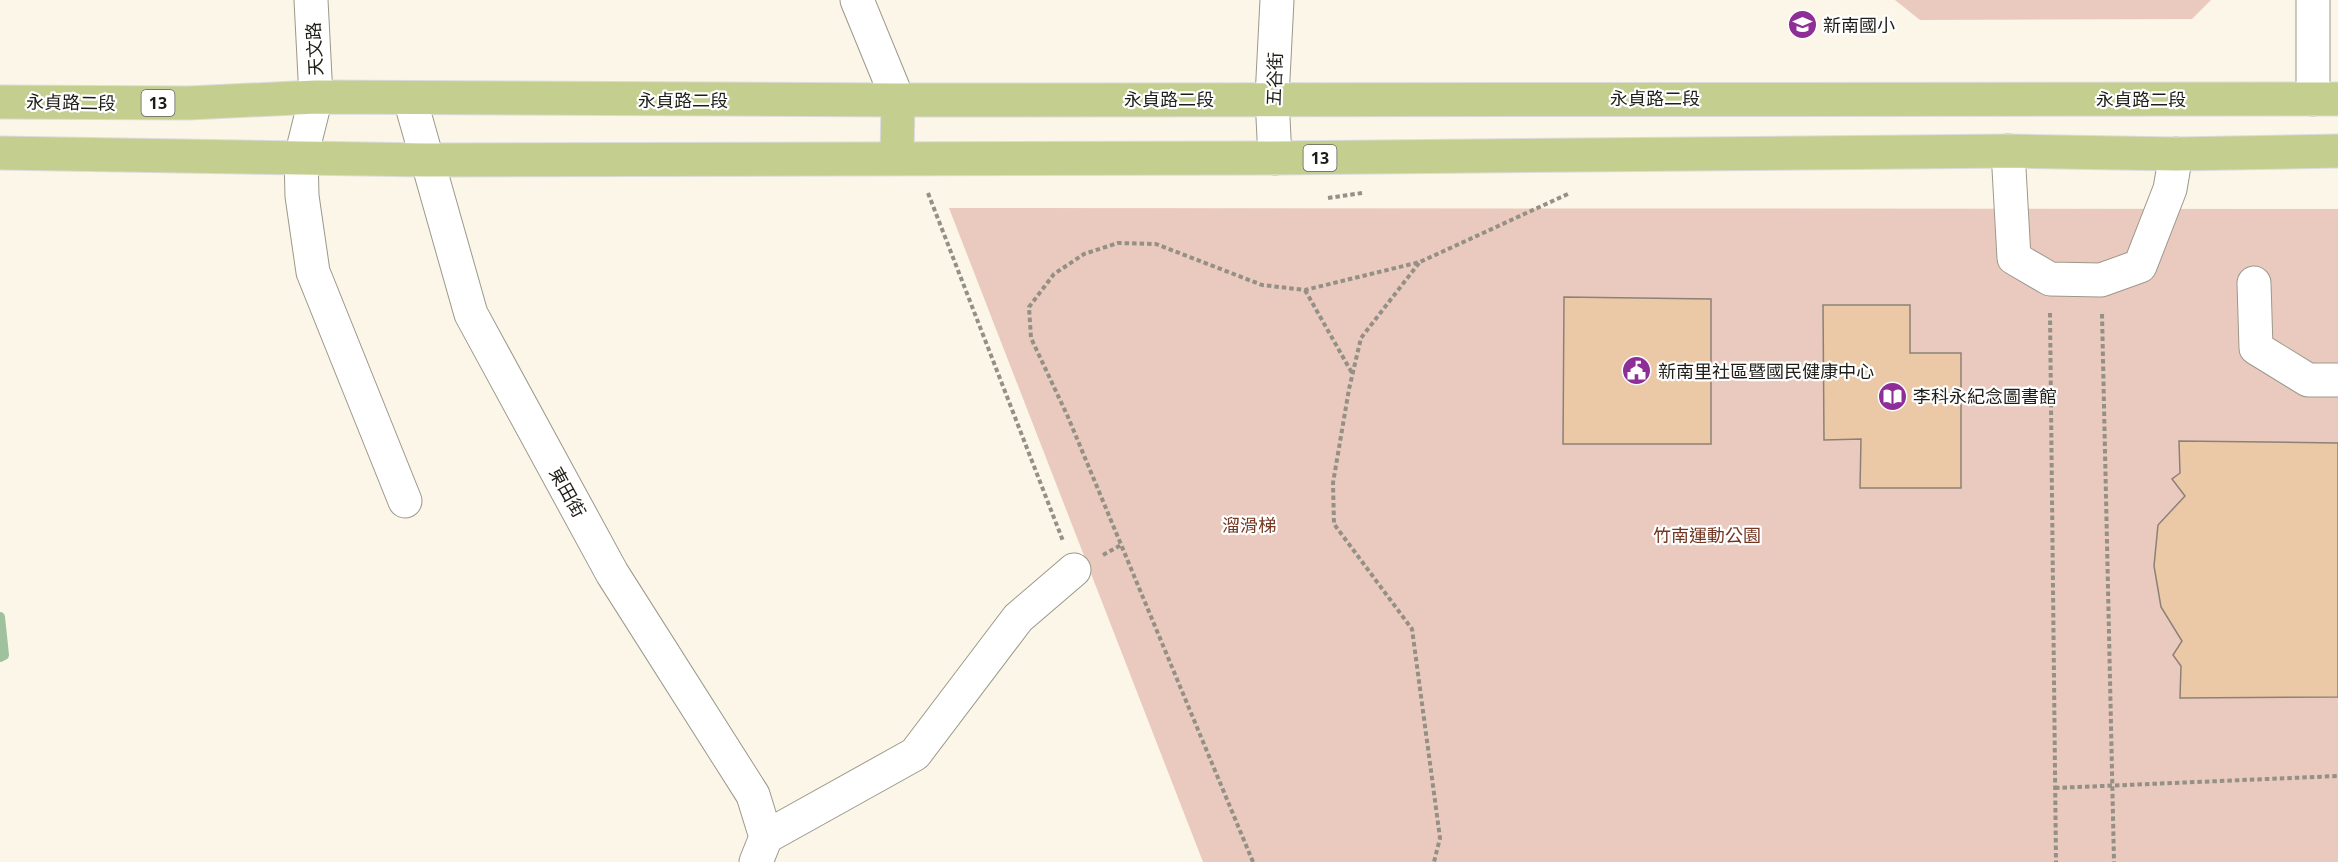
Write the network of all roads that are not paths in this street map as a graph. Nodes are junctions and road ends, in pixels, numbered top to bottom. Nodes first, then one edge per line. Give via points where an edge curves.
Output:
1 (311, 0) edge
2 (857, 0) edge
3 (1277, 0) edge
4 (2313, 0) edge
5 (316, 98) junction
6 (1272, 98) junction
7 (410, 99) junction
8 (2326, 99) edge
9 (898, 100) junction
10 (0, 102) edge
11 (2008, 151) junction
12 (2338, 151) edge
13 (0, 153) edge
14 (2176, 154) junction
15 (301, 158) junction
16 (1275, 158) junction
17 (897, 159) junction
18 (426, 160) junction
19 (2254, 283) dead end
20 (2338, 380) edge
21 (405, 501) dead end
22 (1074, 570) road end
23 (761, 850) edge

1 - 5 street, 天文路
2 - 9 street
3 - 6 street, 五谷街
4 - 8 street
5 - 7 main road, 永貞路二段 / 13
5 - 10 main road, 永貞路二段 / 13 via 189,104
5 - 15 street, 天文路
6 - 8 main road, 永貞路二段 / 13
6 - 9 main road, 永貞路二段 / 13
6 - 16 street, 五谷街
7 - 9 main road, 永貞路二段 / 13
7 - 18 street, 東田街
9 - 17 main road
11 - 14 main road, 13
11 - 14 street via 2014,258 2050,279 2101,280 2140,266 2170,189
11 - 16 main road, 13
12 - 14 main road, 13
13 - 15 main road, 13
15 - 18 main road, 13
15 - 21 street, 天文路 via 313,272
16 - 17 main road, 13
17 - 18 main road, 13
18 - 23 street, 東田街 via 471,314 612,573 753,795
19 - 20 street via 2256,348 2308,380
22 - 23 street via 1018,618 915,754

